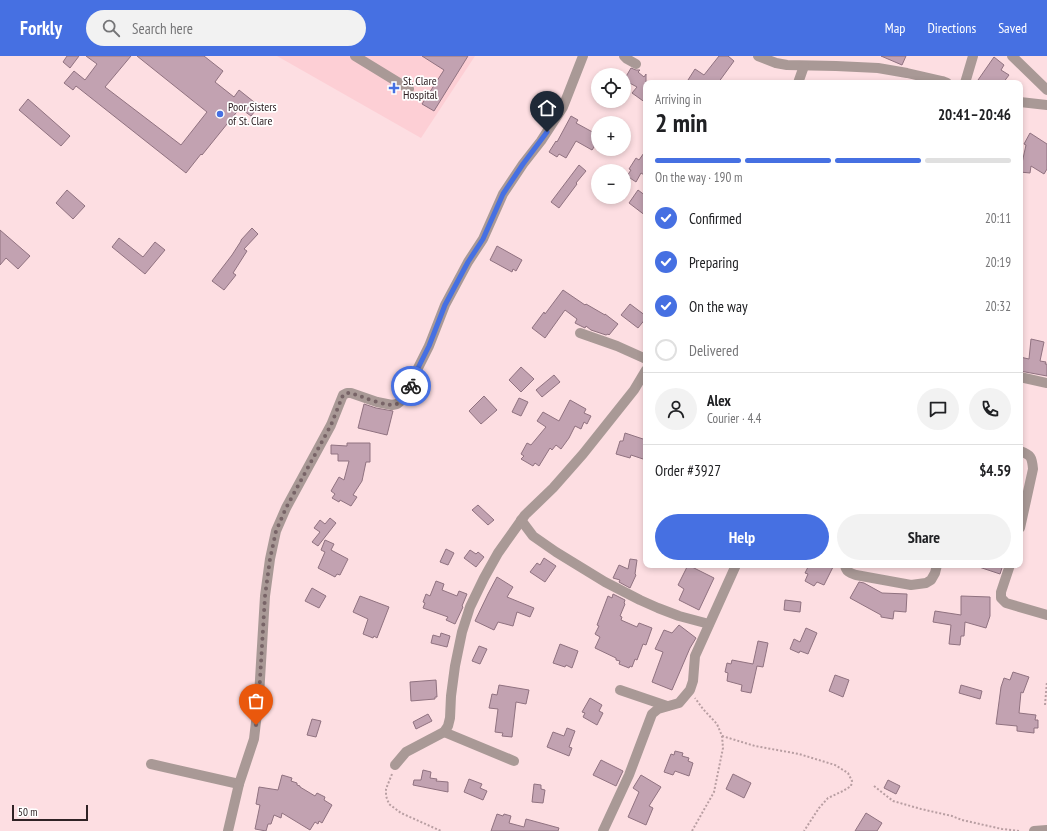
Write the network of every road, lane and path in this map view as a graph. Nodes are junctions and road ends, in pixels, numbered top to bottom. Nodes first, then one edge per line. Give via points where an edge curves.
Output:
1 (355, 56) edge
2 (583, 56) edge
3 (624, 56) edge
4 (758, 56) edge
5 (973, 56) edge
6 (1012, 56) edge
7 (636, 64) dead end
8 (804, 66) junction
9 (799, 80) edge
10 (938, 80) edge
11 (966, 80) edge
12 (409, 89) dead end
13 (1047, 90) edge
14 (1023, 102) edge
15 (1047, 105) edge
16 (580, 334) dead end
17 (643, 358) edge
18 (643, 375) edge
19 (1023, 378) edge
20 (1047, 383) edge
21 (1023, 452) edge
22 (1023, 514) edge
23 (521, 520) junction
24 (735, 568) edge
25 (846, 568) edge
26 (937, 568) edge
27 (1009, 568) edge
28 (1047, 615) edge
29 (709, 624) junction
30 (1047, 681) edge
31 (620, 690) dead end
32 (690, 690) junction
33 (1045, 705) dead end
34 (668, 706) junction
35 (444, 732) junction
36 (722, 736) junction
37 (514, 761) dead end
38 (151, 764) dead end
39 (395, 765) joint
40 (239, 784) junction
41 (874, 786) dead end
42 (1047, 830) edge
43 (228, 831) edge
44 (441, 831) edge
45 (603, 831) edge
46 (692, 831) edge
47 (804, 831) edge
48 (1019, 831) edge
49 (1034, 831) edge

1 - 12 street
2 - 40 street via 563,107 503,194 483,239 445,305 406,397 392,405 351,393 343,395 331,425 286,508 276,531 268,574 254,739
3 - 7 street
4 - 8 street via 776,63
5 - 11 street
6 - 13 street
8 - 9 street
8 - 10 street via 878,68
14 - 15 street
16 - 17 street
18 - 23 street via 583,454
19 - 20 street
21 - 22 street via 1032,459 1033,468
23 - 29 street via 533,536 605,582 658,608
23 - 35 street via 498,554 470,607 454,666 450,718
24 - 29 street
25 - 26 street via 848,572 856,575 911,585 931,580
27 - 28 street via 1000,592 1001,598 1006,603
29 - 32 street via 694,656
30 - 33 path
31 - 34 street
32 - 34 street via 678,703
32 - 36 path via 717,724
34 - 45 street via 652,714 629,775
35 - 37 street
35 - 39 street via 406,752
36 - 46 path via 723,748 714,792
36 - 47 path via 755,746 799,754 835,765 848,773 852,780 851,786 828,798
38 - 40 street
39 - 44 path via 386,789 389,804 401,813
40 - 43 street
41 - 48 path via 893,801 962,820
42 - 49 street

